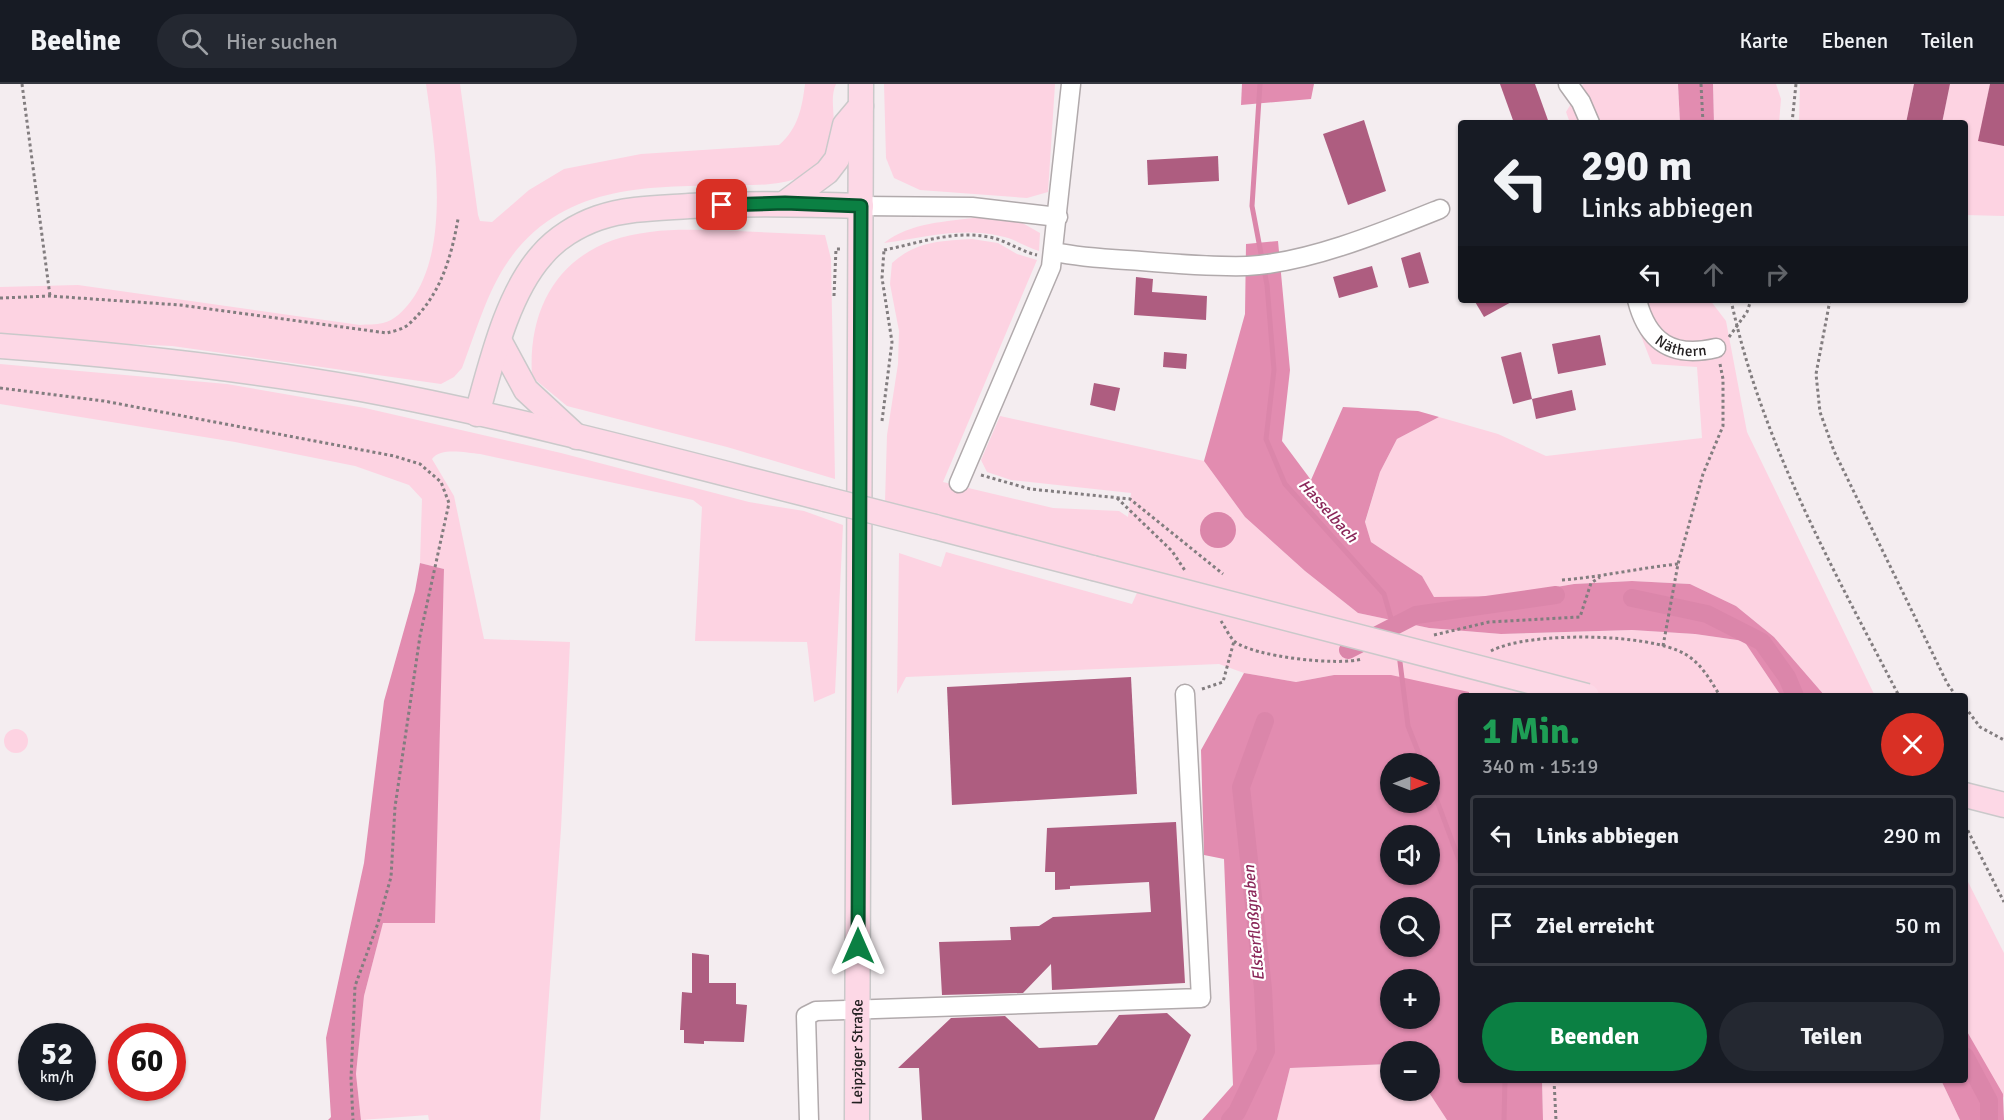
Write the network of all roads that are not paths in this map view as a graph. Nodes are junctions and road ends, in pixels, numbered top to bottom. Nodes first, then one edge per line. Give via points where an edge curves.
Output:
1 (1071, 84) edge
2 (1568, 84) edge
3 (861, 95) edge
4 (1589, 120) edge
5 (785, 203) junction
6 (861, 206) junction
7 (1440, 209) dead end
8 (1058, 218) junction
9 (1054, 256) junction
10 (1638, 303) edge
11 (500, 342) junction
12 (0, 346) edge
13 (1716, 348) road end
14 (477, 414) junction
15 (577, 437) junction
16 (963, 475) road end
17 (1575, 693) edge
18 (1185, 694) road end
19 (1968, 796) edge
20 (2004, 805) edge
21 (858, 1009) junction
22 (809, 1120) edge
23 (857, 1120) edge

1 - 8 street
2 - 4 street
3 - 5 main road via 845,125 837,159 827,172
3 - 6 main road, Leipziger Straße
5 - 6 main road
5 - 11 main road via 636,210 585,223 552,245 529,272 513,302
6 - 8 street via 972,207
6 - 21 main road, Leipziger Straße
7 - 9 street via 1376,234 1249,266
8 - 9 street
9 - 16 street
10 - 13 street, Näthern via 1654,337 1670,348 1699,352
11 - 14 main road
11 - 15 main road via 526,390
12 - 14 main road via 157,359 260,373
14 - 15 main road
15 - 17 main road, bridge
18 - 21 street via 1201,998
19 - 20 main road
21 - 22 street via 816,1011 806,1016
21 - 23 main road, Leipziger Straße

